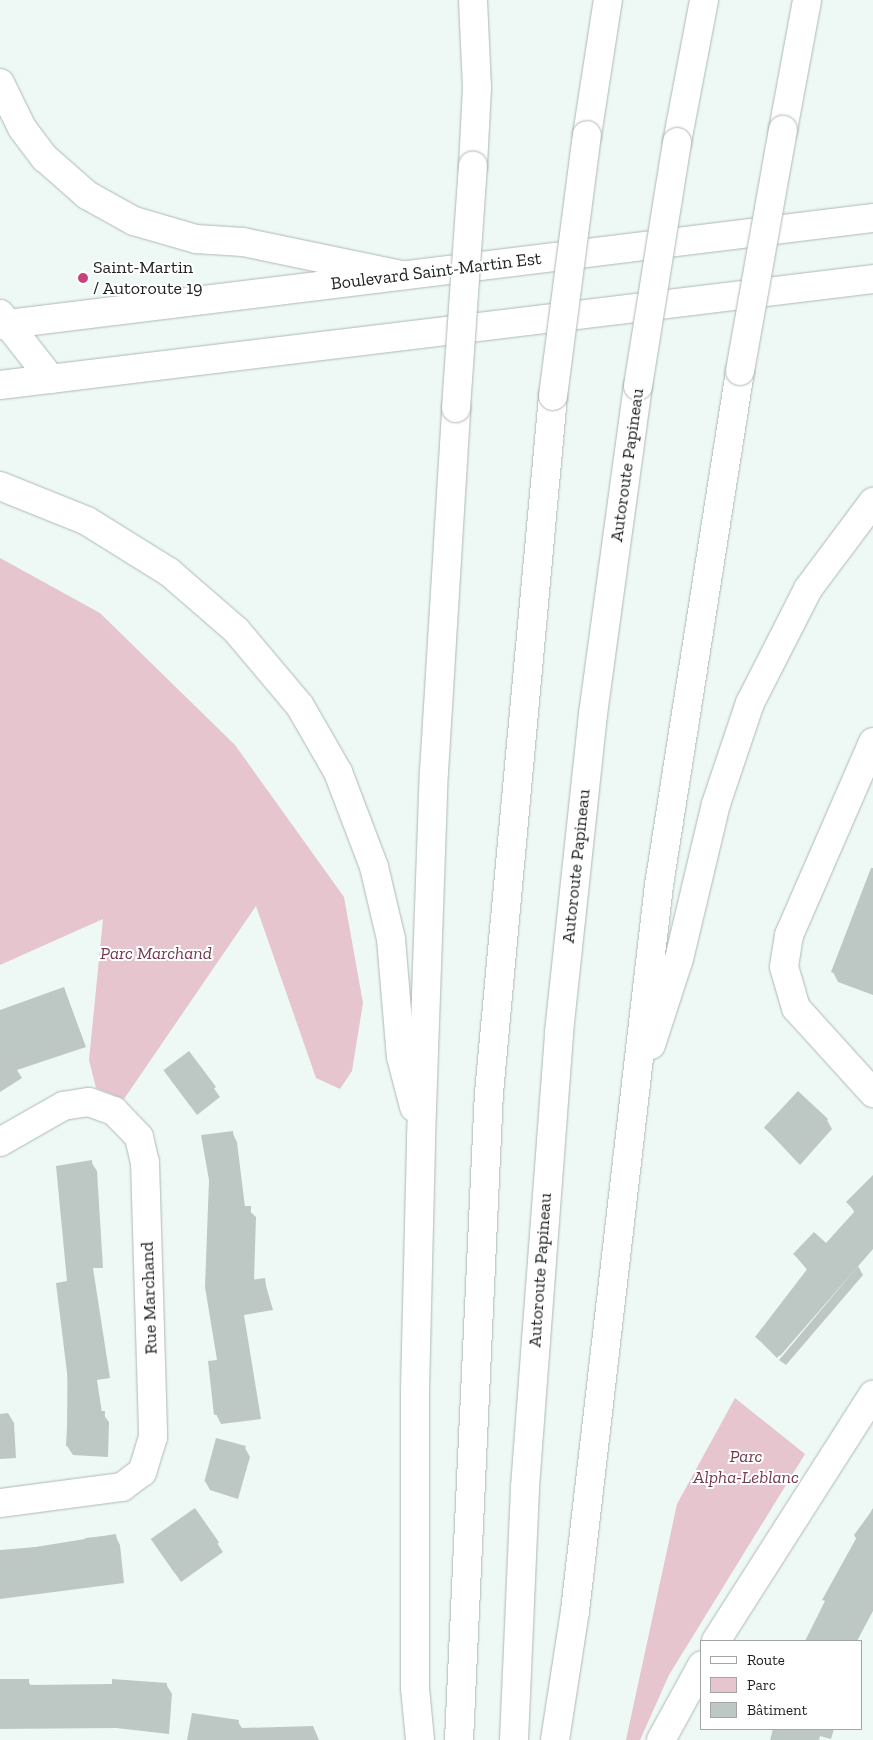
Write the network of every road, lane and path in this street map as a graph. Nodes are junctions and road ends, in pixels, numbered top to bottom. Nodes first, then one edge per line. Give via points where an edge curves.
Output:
1 (473, 0) edge
2 (606, 0) edge
3 (704, 0) edge
4 (807, 0) edge
5 (0, 83) edge
6 (873, 218) edge
7 (400, 275) junction
8 (873, 280) edge
9 (1, 321) edge
10 (51, 378) junction
11 (0, 385) edge
12 (0, 486) edge
13 (873, 502) edge
14 (873, 742) edge
15 (873, 1093) edge
16 (632, 1103) junction
17 (422, 1138) junction
18 (0, 1142) edge
19 (873, 1395) edge
20 (0, 1503) edge
21 (717, 1640) edge
22 (700, 1668) edge
23 (420, 1740) edge
24 (458, 1740) edge
25 (514, 1740) edge
26 (555, 1740) edge
27 (661, 1740) edge

1 - 17 main road, bridge via 477,79 434,772
2 - 24 main road, bridge via 553,396 489,1093
3 - 25 main road, Autoroute Papineau, bridge via 677,142 638,386 594,705 556,1070 525,1487
4 - 16 main road, bridge via 740,371 680,742
5 - 7 main road via 22,128 45,158 87,195 126,217 187,237 243,242
6 - 7 main road, Boulevard Saint-Martin Est
7 - 9 main road, Boulevard Saint-Martin Est
8 - 10 main road
9 - 10 main road
10 - 11 main road
12 - 17 main road via 87,521 169,572 236,630 305,714 342,780 374,867 391,939 401,1057
13 - 16 main road via 808,590 750,703 714,813 680,960
14 - 15 main road via 789,935 784,967 796,1008
16 - 26 main road via 574,1619
17 - 23 main road via 415,1390 415,1688
18 - 20 main road, Rue Marchand via 63,1106 89,1102 114,1111 139,1137 145,1162 153,1436 142,1472 122,1487
19 - 21 main road
22 - 27 main road

